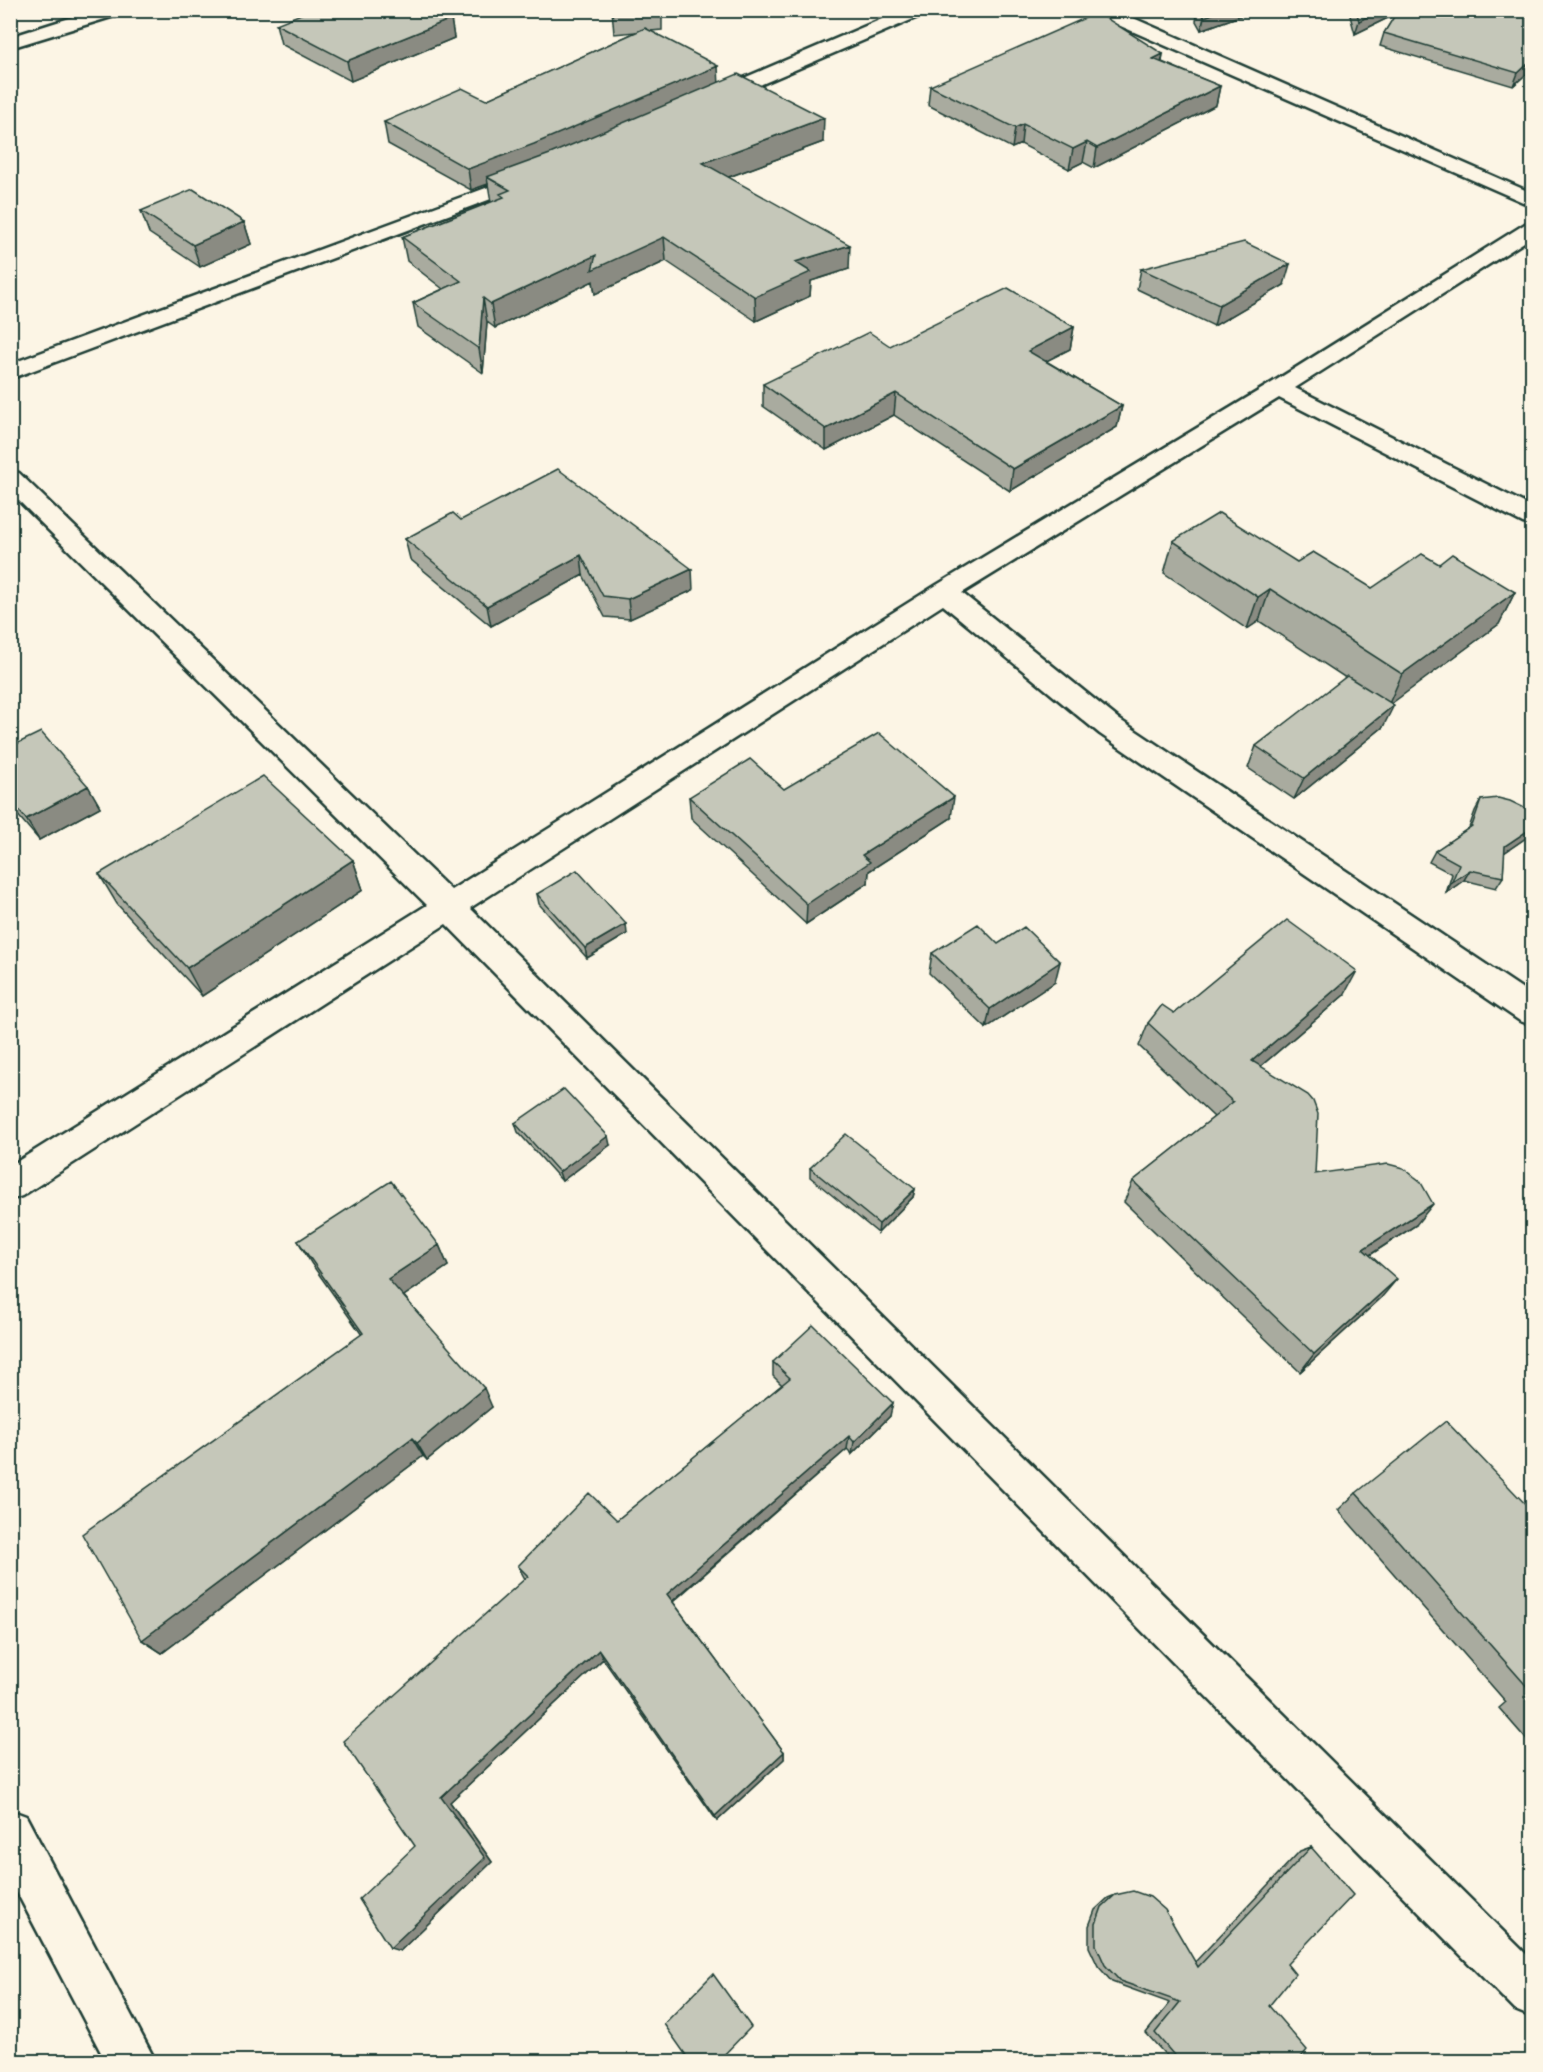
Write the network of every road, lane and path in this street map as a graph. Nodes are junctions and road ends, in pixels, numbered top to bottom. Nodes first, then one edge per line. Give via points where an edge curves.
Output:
1 (115, 10) edge
2 (919, 10) edge
3 (1100, 10) edge
4 (10, 43) edge
5 (694, 106) edge
6 (545, 172) edge
7 (1533, 200) edge
8 (1533, 228) edge
9 (10, 372) edge
10 (1278, 388) junction
11 (10, 478) edge
12 (1533, 518) edge
13 (944, 592) junction
14 (449, 907) junction
15 (1533, 1011) edge
16 (10, 1185) edge
17 (10, 1832) edge
18 (1533, 1993) edge
19 (132, 2061) edge

1 - 4 street
2 - 5 street
3 - 7 street
6 - 9 street
8 - 10 street
10 - 12 street
10 - 13 street
11 - 14 street
13 - 14 street
13 - 15 street via 1110,727
14 - 16 street
14 - 18 street
17 - 19 street

